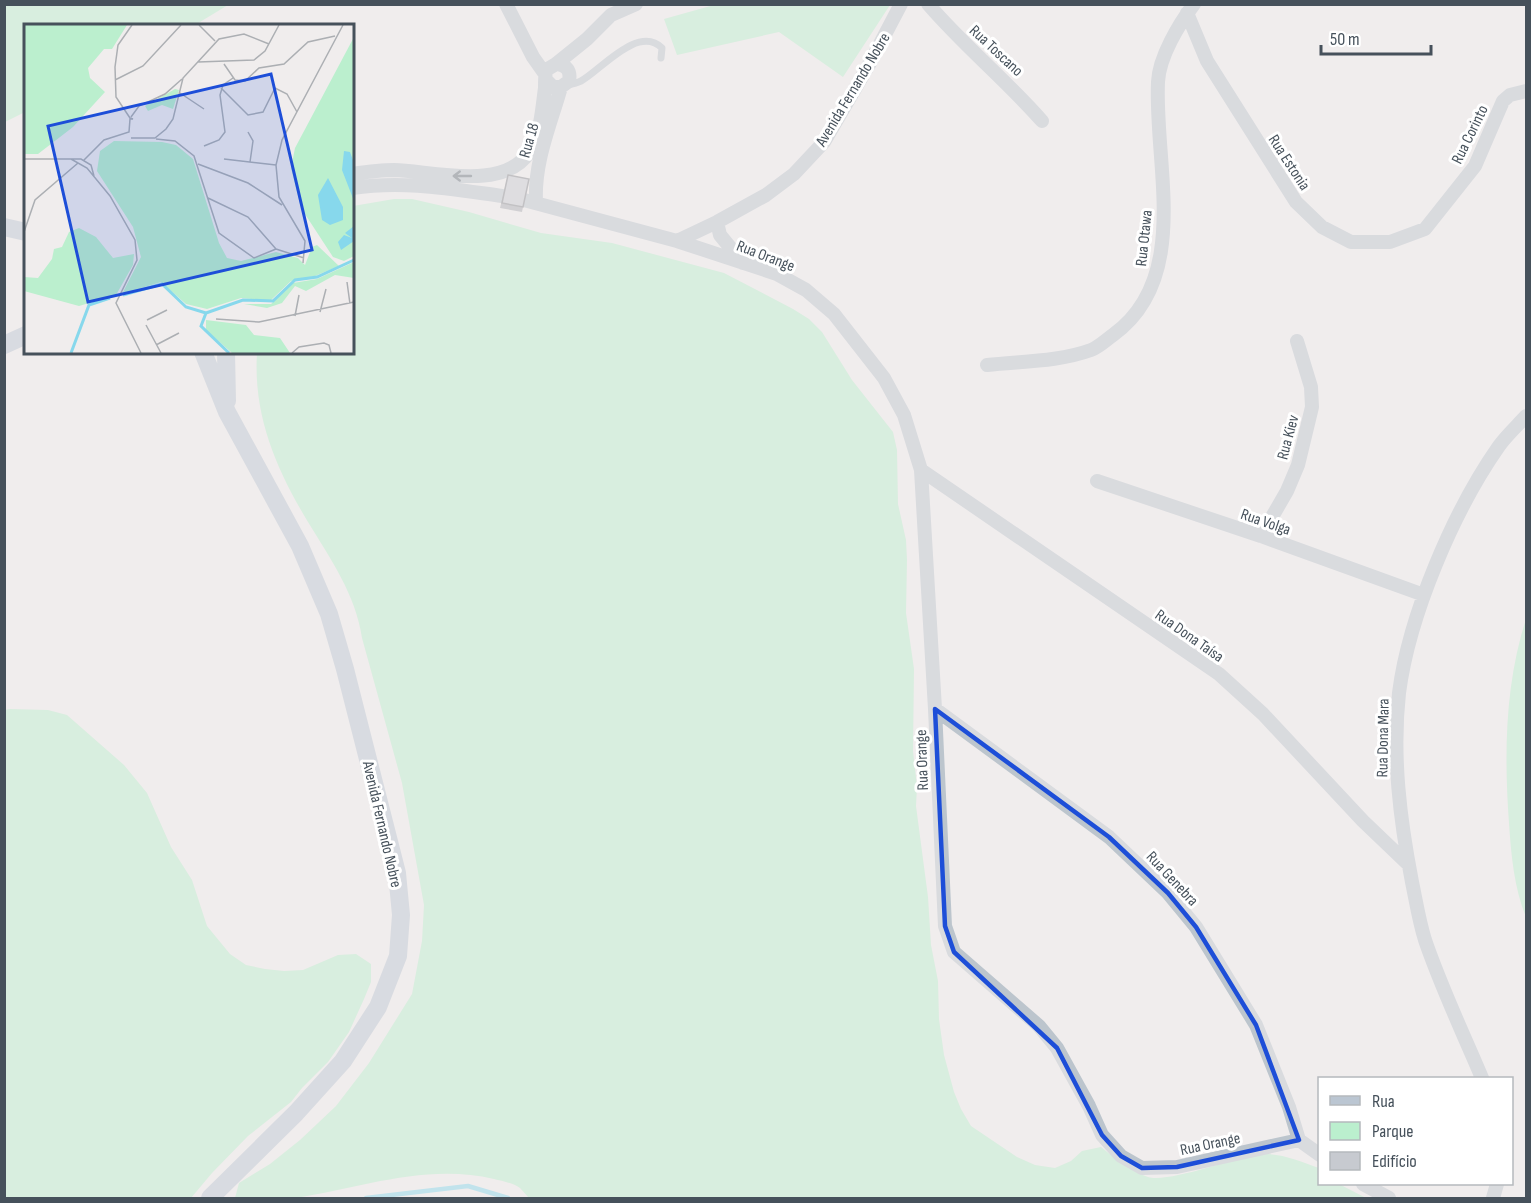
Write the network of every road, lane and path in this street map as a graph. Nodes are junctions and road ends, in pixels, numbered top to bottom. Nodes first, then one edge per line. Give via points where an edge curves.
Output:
1 (506, 4) edge
2 (636, 4) edge
3 (901, 4) edge
4 (928, 4) edge
5 (1191, 9) edge
6 (587, 39) junction
7 (661, 58) dead end
8 (550, 70) junction
9 (565, 83) junction
10 (1527, 91) edge
11 (1042, 121) dead end
12 (354, 174) edge
13 (354, 188) edge
14 (502, 196) edge
15 (717, 222) junction
16 (4, 227) edge
17 (1425, 230) joint
18 (24, 232) edge
19 (677, 241) junction
20 (745, 265) junction
21 (24, 336) edge
22 (1297, 341) dead end
23 (4, 345) edge
24 (204, 354) edge
25 (226, 354) edge
26 (987, 365) dead end
27 (227, 412) junction
28 (1527, 416) edge
29 (921, 471) junction
30 (1097, 481) dead end
31 (1261, 536) junction
32 (1424, 595) junction
33 (935, 709) junction
34 (1409, 865) junction
35 (1482, 1077) edge
36 (1299, 1140) junction
37 (1318, 1154) edge
38 (1365, 1185) edge
39 (210, 1198) edge
40 (1389, 1198) edge

1 - 8 street via 523,39
2 - 6 street via 611,15
3 - 15 street, Avenida Fernando Nobre via 824,142 794,174 766,195
4 - 11 street, Rua Toscano via 981,61 1016,90
5 - 17 street, Rua Estonia via 1207,61 1296,202 1322,227 1351,242 1390,242
5 - 26 street, Rua Otawa via 1165,55 1158,80 1161,253 1155,283 1143,306 1123,328 1093,350 1059,358
6 - 8 street
6 - 9 street, Rua 18
7 - 9 lane via 662,48 658,44 636,44 621,50 582,81
8 - 9 street via 553,87
8 - 9 street via 564,65
8 -> 12 street, Rua 18 via 541,121 530,152 505,170 471,177 394,170
9 - 19 street, Rua 18 via 541,151 530,201
10 - 17 street, Rua Corinto via 1503,101 1475,165
13 - 14 street via 418,184
15 - 19 street, Avenida Fernando Nobre
15 - 20 street via 720,235
16 - 18 main road
19 - 20 street, Rua Orange
20 - 29 street, Rua Orange via 777,274 806,290 834,314 889,387 904,415
21 - 23 main road
22 - 31 street, Rua Kiev via 1311,387 1312,407 1298,465
24 - 27 main road, Avenida Fernando Nobre
25 - 27 main road, Avenida Fernando Nobre
27 - 39 main road, Avenida Fernando Nobre via 300,546 329,614 398,873 401,915 398,956 378,1006 343,1061
28 - 32 street, Rua Dona Mara via 1500,445 1473,488
29 - 33 street, Rua Orange
29 - 34 street, Rua Dona Taísa via 1219,674
30 - 31 street, Rua Volga
31 - 32 street, Rua Volga
32 - 34 street, Rua Dona Mara via 1399,692 1399,807
33 - 36 street, Rua Genebra via 1109,837 1189,918 1256,1024
33 - 36 street, Rua Orange via 945,926 954,952 1039,1026 1057,1048 1102,1135 1120,1156 1142,1168 1177,1167
34 - 35 street, Rua Dona Mara via 1425,939
36 - 37 street
38 - 40 street

